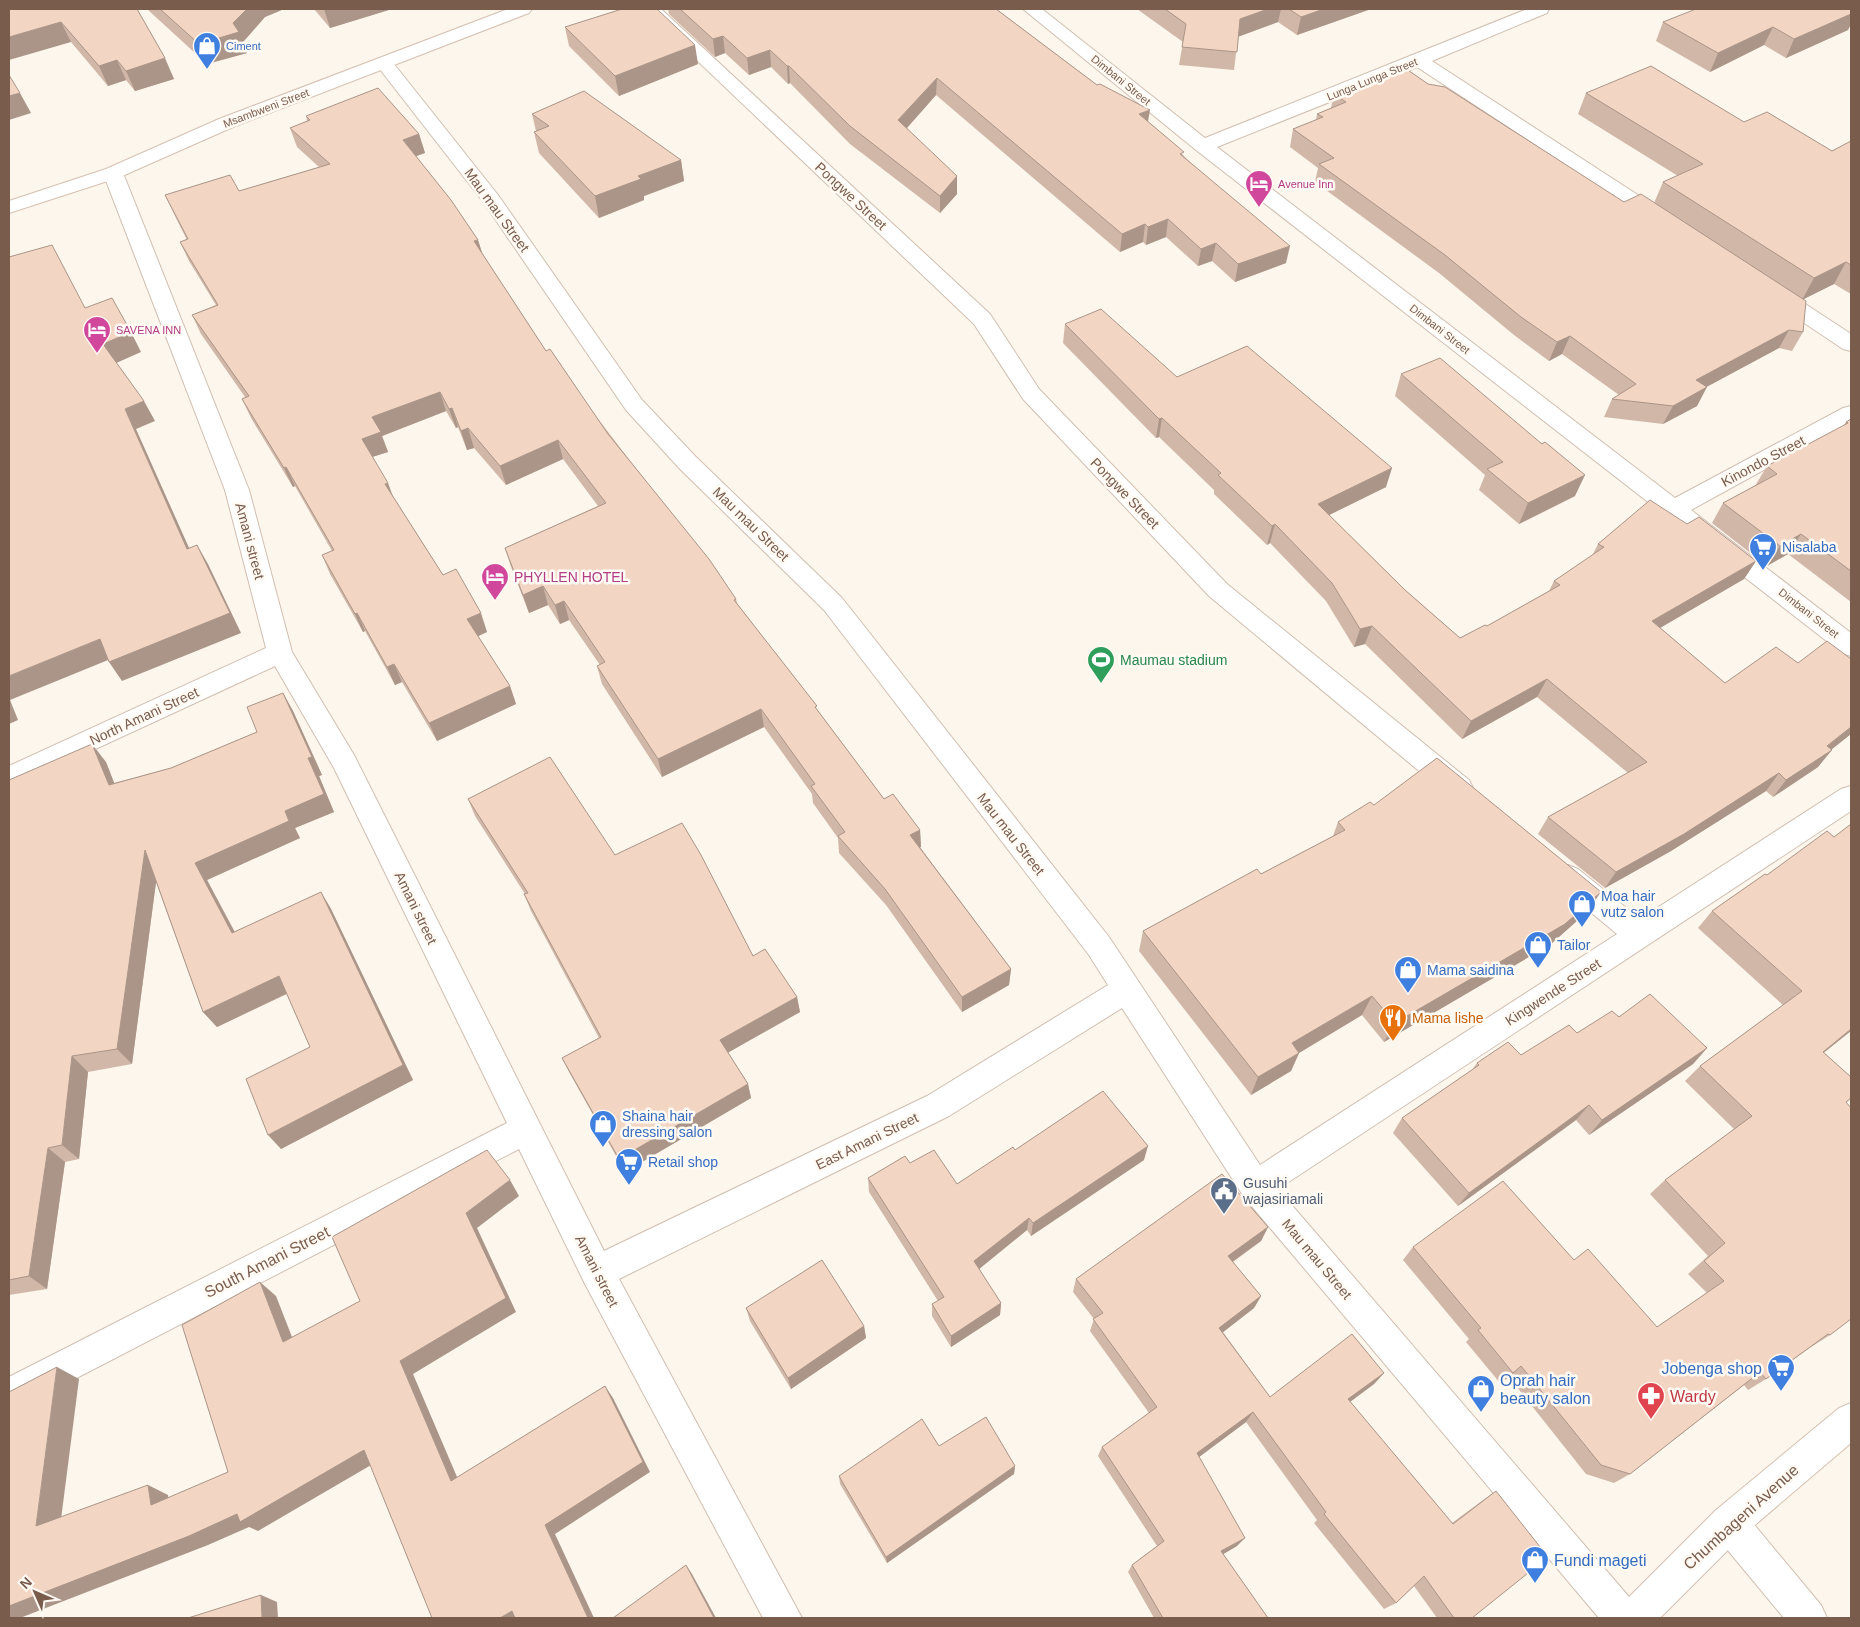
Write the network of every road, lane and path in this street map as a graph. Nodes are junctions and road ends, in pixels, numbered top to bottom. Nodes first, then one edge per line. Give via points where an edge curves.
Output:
1 (523, 9) edge
2 (651, 9) edge
3 (1032, 9) edge
4 (1541, 9) edge
5 (1419, 60) junction
6 (384, 63) junction
7 (1203, 146) junction
8 (113, 173) junction
9 (9, 207) edge
10 (1677, 230) edge
11 (1760, 284) edge
12 (1851, 344) edge
13 (1851, 413) edge
14 (1674, 509) junction
15 (1851, 646) edge
16 (280, 653) junction
17 (9, 778) edge
18 (1851, 797) edge
19 (1478, 804) edge
20 (1555, 866) edge
21 (1639, 935) junction
22 (1128, 990) junction
23 (526, 1129) junction
24 (1255, 1186) junction
25 (596, 1272) junction
26 (9, 1396) edge
27 (1851, 1420) edge
28 (1729, 1523) junction
29 (783, 1618) edge
30 (1624, 1618) edge
31 (1634, 1618) edge
32 (1808, 1618) edge

1 - 6 street, Msambweni Street
2 - 19 street, Pongwe Street via 982,319 1031,394 1218,590
3 - 7 street, Dimbani Street
4 - 5 street, Lunga Lunga Street
5 - 7 street, Lunga Lunga Street
5 - 10 street
6 - 8 street, Msambweni Street via 226,123
6 - 22 street, Mau mau Street via 491,199 634,405 688,463 833,604 1099,946
7 - 14 street, Dimbani Street
8 - 9 street, Msambweni Street
8 - 16 street, Amani street via 237,490
11 - 12 street
13 - 14 street, Kinondo Street
14 - 15 street, Dimbani Street
16 - 17 street, North Amani Street
16 - 23 street, Amani street via 344,763
18 - 21 street, Kingwende Street
20 - 21 street
21 - 24 street, Kingwende Street
22 - 24 street, Mau mau Street
22 - 25 street, East Amani Street via 938,1106
23 - 25 street, Amani street
23 - 26 street, South Amani Street
24 - 30 street, Mau mau Street
25 - 29 street, Amani street
27 - 28 street, Chumbageni Avenue
28 - 31 street, Chumbageni Avenue
28 - 32 street

